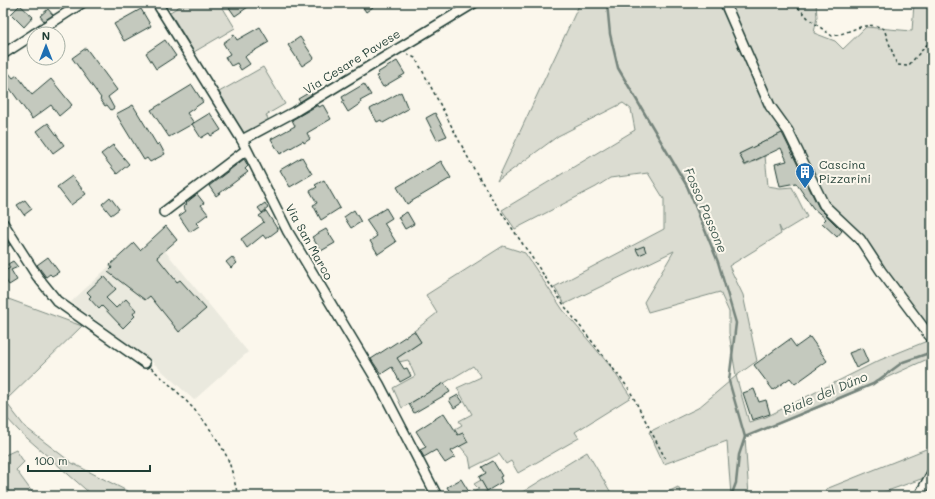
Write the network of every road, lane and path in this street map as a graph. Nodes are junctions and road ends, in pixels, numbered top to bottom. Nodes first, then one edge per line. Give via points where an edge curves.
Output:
1 (82, 3) edge
2 (157, 3) edge
3 (474, 3) edge
4 (725, 3) edge
5 (794, 3) edge
6 (46, 26) edge
7 (26, 39) edge
8 (932, 39) edge
9 (394, 50) junction
10 (3, 54) edge
11 (242, 140) junction
12 (246, 150) junction
13 (164, 212) dead end
14 (3, 223) edge
15 (932, 338) edge
16 (145, 363) joint
17 (665, 458) dead end
18 (932, 473) edge
19 (238, 496) edge
20 (437, 496) edge
21 (919, 496) edge

1 - 6 street
2 - 11 street, Via San Marco
3 - 9 street, Via Cesare Pavese
4 - 15 street via 770,106 788,130 824,206 860,239
5 - 8 path via 808,19 832,36 864,26 875,25 884,29 897,65 908,66
7 - 10 street
9 - 11 street, Via Cesare Pavese via 294,112
9 - 17 path via 415,58 487,191 566,308 629,389
11 - 12 street, Via San Marco
12 - 13 street
12 - 20 street, Via San Marco via 288,232 379,384
14 - 16 street via 37,276 57,301
16 - 19 path via 187,400 211,432 227,458
18 - 21 street

